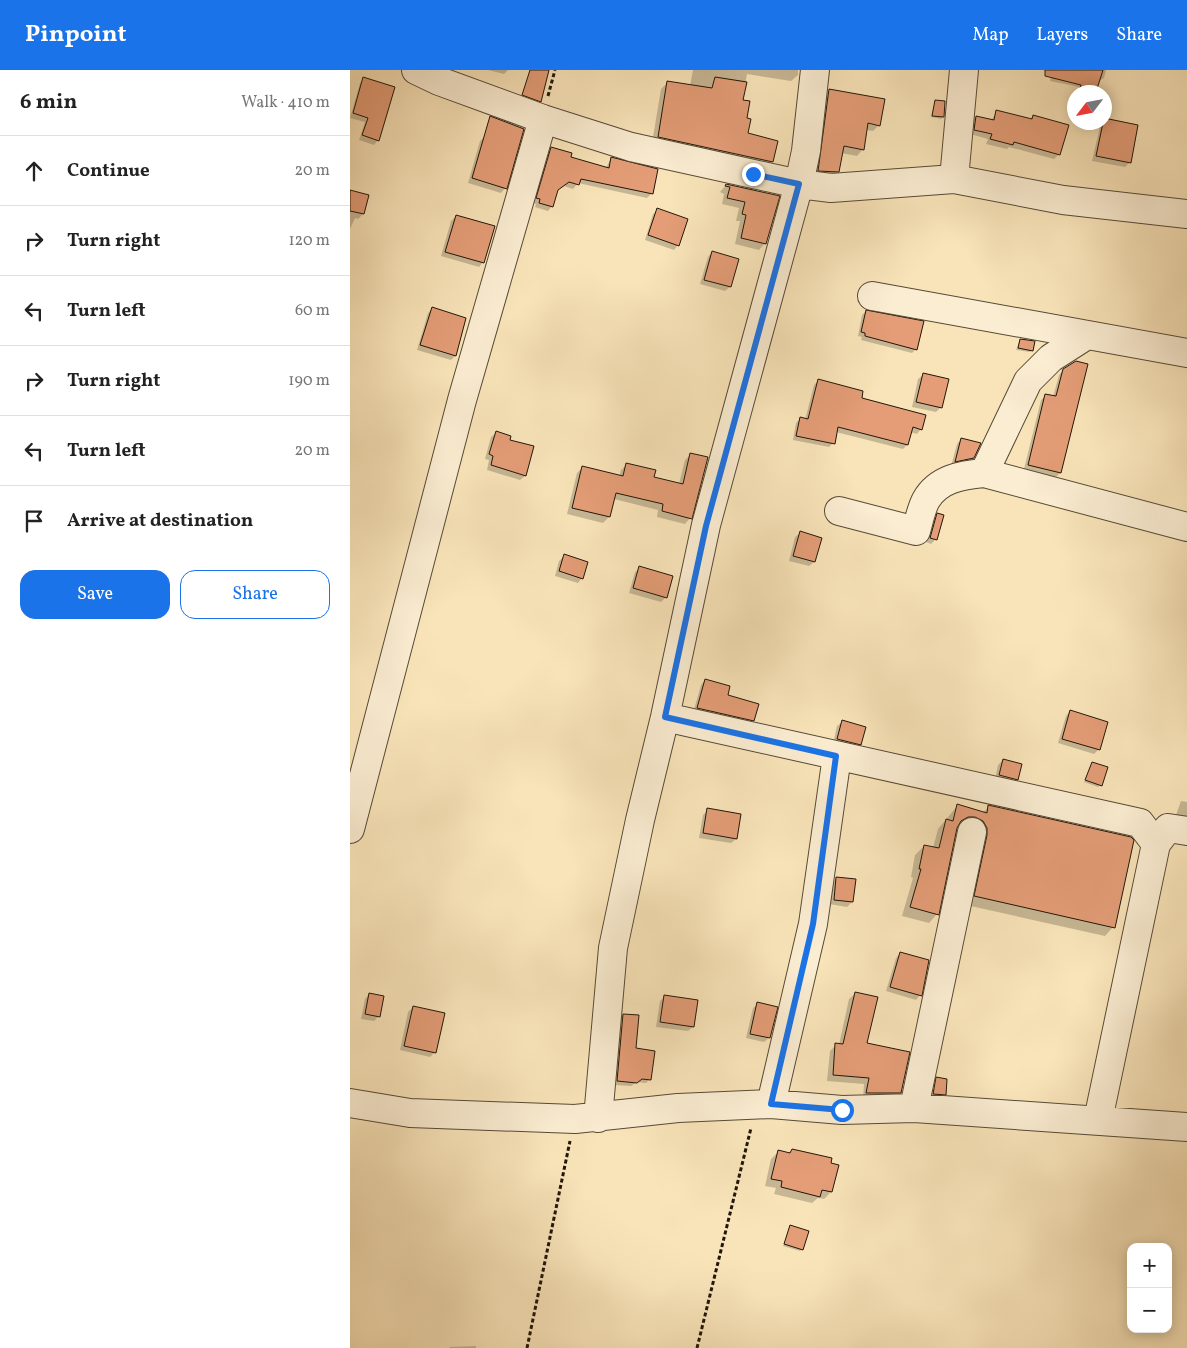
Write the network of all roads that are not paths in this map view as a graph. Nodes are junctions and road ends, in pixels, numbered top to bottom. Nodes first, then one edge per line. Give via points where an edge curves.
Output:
1 (416, 70) edge
2 (814, 70) edge
3 (964, 70) edge
4 (543, 119) junction
5 (954, 179) junction
6 (799, 184) junction
7 (1187, 214) edge
8 (872, 296) dead end
9 (1087, 335) junction
10 (1187, 353) edge
11 (984, 473) junction
12 (839, 511) dead end
13 (1187, 527) edge
14 (665, 717) junction
15 (836, 756) junction
16 (350, 829) edge
17 (1187, 831) edge
18 (972, 832) dead end
19 (1156, 844) junction
20 (350, 1102) edge
21 (764, 1105) junction
22 (914, 1108) junction
23 (586, 1119) junction
24 (1098, 1120) junction
25 (1187, 1127) edge

1 - 4 street
2 - 6 street via 806,151
3 - 5 street
4 - 6 street via 631,147
4 - 16 street via 459,410
5 - 6 street via 832,188
5 - 7 street via 1063,200
6 - 14 street via 706,526
8 - 9 street
9 - 10 street
9 - 11 street via 1050,358 1028,381
11 - 12 street via 961,475 945,481 926,500 916,531
11 - 13 street
14 - 15 street
14 - 23 street via 613,948
15 - 19 street via 1140,823
15 - 21 street via 813,924
17 - 19 street via 1168,828
18 - 22 street
19 - 24 street
20 - 23 street via 410,1113
21 - 22 street via 842,1110
21 - 23 street via 678,1108
22 - 24 street
24 - 25 street

